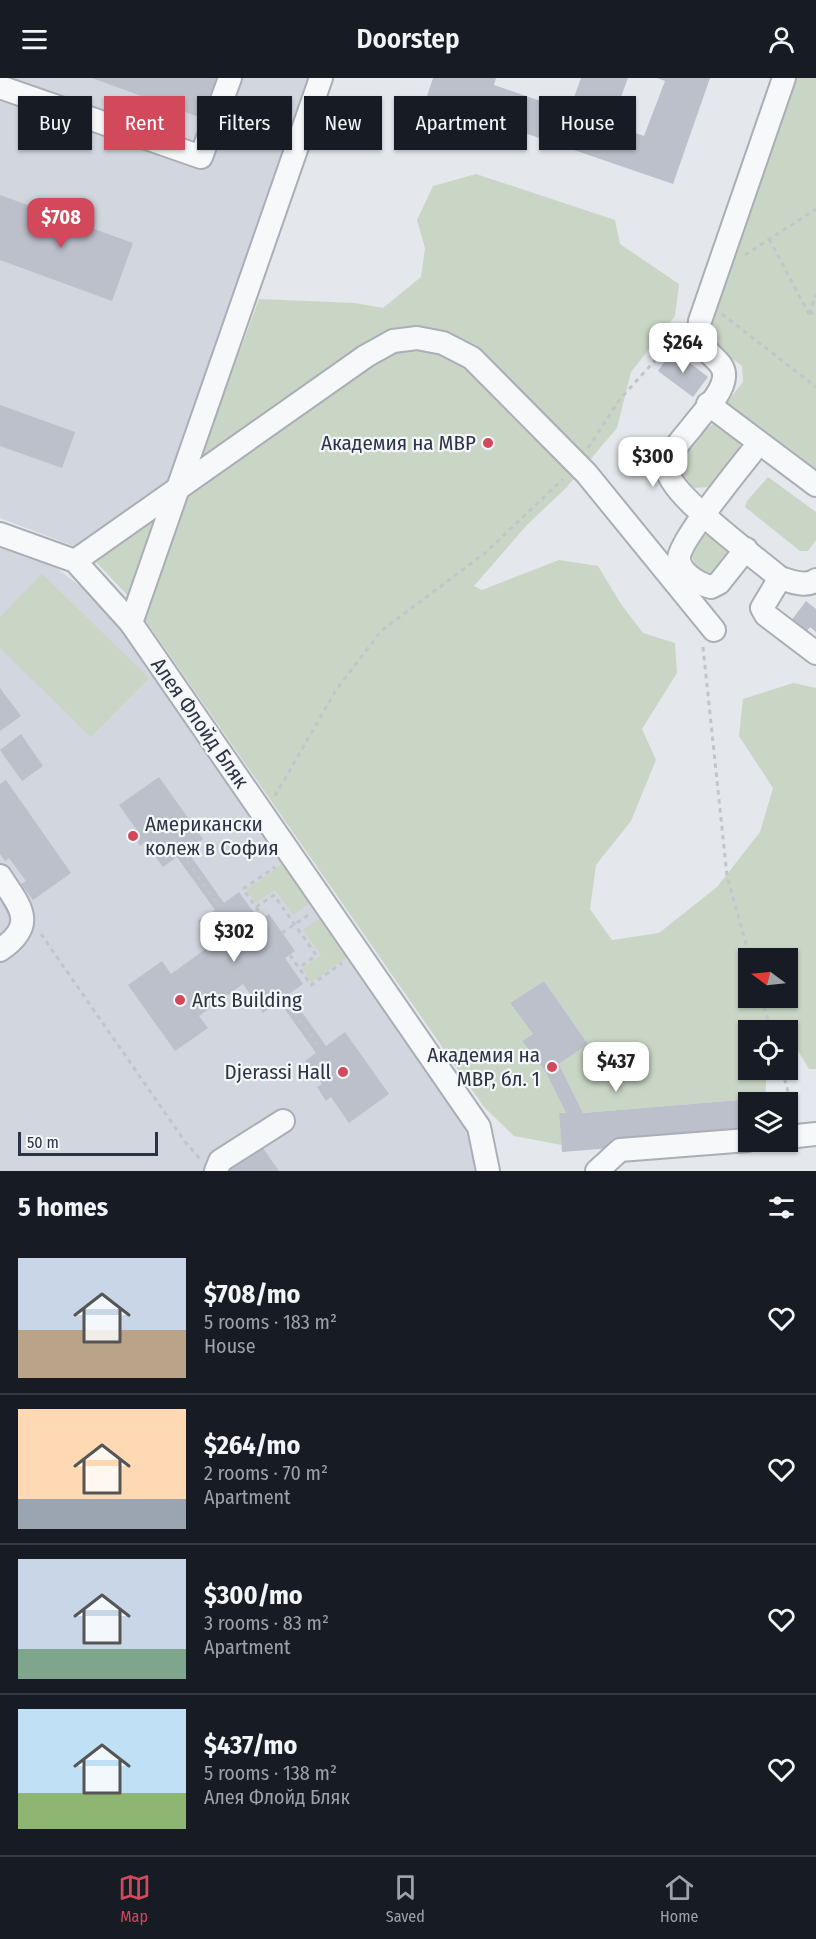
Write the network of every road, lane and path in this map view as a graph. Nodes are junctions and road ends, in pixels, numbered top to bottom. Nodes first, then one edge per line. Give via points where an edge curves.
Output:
1 (230, 78) edge
2 (321, 78) edge
3 (784, 78) edge
4 (0, 87) edge
5 (816, 209) edge
6 (770, 239) junction
7 (738, 263) dead end
8 (816, 295) edge
9 (707, 302) junction
10 (816, 311) edge
11 (809, 314) junction
12 (683, 329) dead end
13 (816, 387) edge
14 (708, 404) junction
15 (759, 443) junction
16 (578, 464) junction
17 (816, 485) edge
18 (178, 486) junction
19 (705, 516) junction
20 (2, 538) edge
21 (746, 549) junction
22 (75, 561) junction
23 (780, 578) junction
24 (816, 580) edge
25 (131, 623) junction
26 (708, 638) joint
27 (816, 653) edge
28 (264, 816) junction
29 (182, 854) dead end
30 (292, 855) junction
31 (0, 876) edge
32 (219, 906) dead end
33 (256, 907) junction
34 (264, 918) dead end
35 (291, 927) dead end
36 (282, 933) dead end
37 (40, 934) dead end
38 (747, 948) edge
39 (0, 950) edge
40 (358, 952) junction
41 (290, 955) dead end
42 (298, 968) junction
43 (283, 998) dead end
44 (321, 1049) dead end
45 (785, 1080) edge
46 (283, 1121) dead end
47 (801, 1135) edge
48 (738, 1141) edge
49 (210, 1167) edge
50 (488, 1171) edge
51 (597, 1171) edge

1 - 4 street via 201,157
2 - 18 street
3 - 9 street
5 - 6 path
6 - 7 path
6 - 11 path
8 - 11 path
9 - 13 path
9 - 14 street via 698,335 722,366 724,377
10 - 11 path
12 - 16 path via 620,399
14 - 15 street
14 - 19 street via 671,456 668,470 674,486
15 - 17 street
15 - 19 street
16 - 18 street via 472,358 444,344 417,338 393,341 366,356
16 - 26 street
16 - 28 path via 485,553 381,631 336,690
18 - 22 street
18 - 25 street
19 - 21 street
19 - 21 street via 679,555 681,567 700,585 711,587 719,583
20 - 22 street, Алея Флойд Бляк
21 - 23 street
22 - 25 street, Алея Флойд Бляк
23 - 24 street via 794,583 812,584
23 - 27 street via 762,608
25 - 28 street, Алея Флойд Бляк
26 - 38 path via 727,876
28 - 30 street, Алея Флойд Бляк
29 - 32 path
30 - 33 path via 243,889
30 - 40 street, Алея Флойд Бляк
31 - 39 street via 21,909 22,926 16,939
33 - 34 path
33 - 42 path via 274,895 311,947 316,955
35 - 36 path
37 - 49 path via 186,1143
40 - 42 path via 311,985
40 - 50 street, Алея Флойд Бляк via 479,1127
41 - 42 path
43 - 44 path
45 - 47 path
46 - 49 street
48 - 51 street via 620,1150

